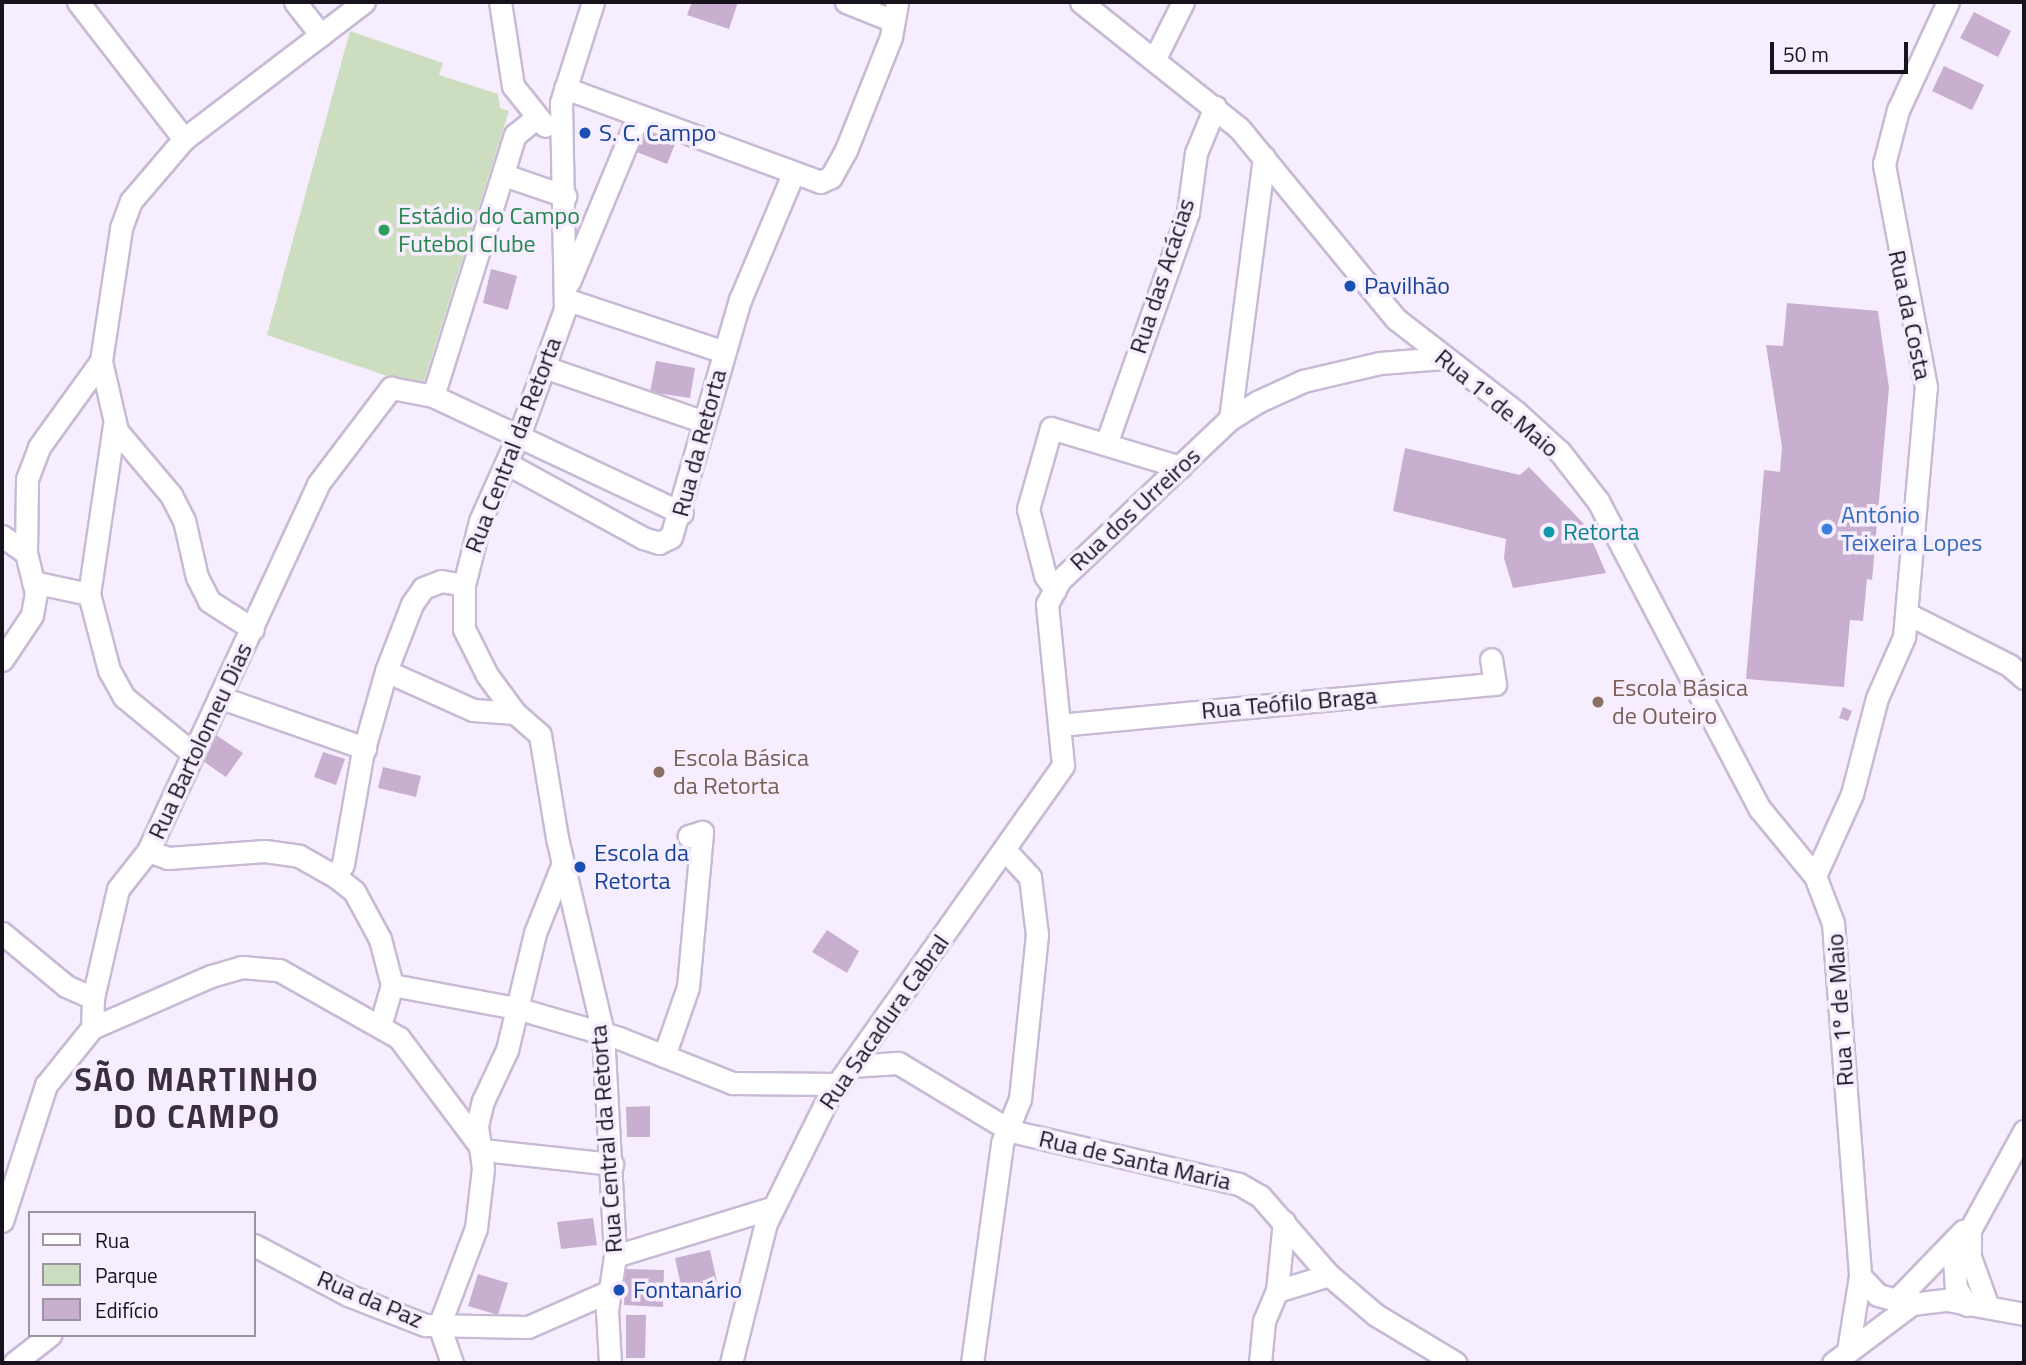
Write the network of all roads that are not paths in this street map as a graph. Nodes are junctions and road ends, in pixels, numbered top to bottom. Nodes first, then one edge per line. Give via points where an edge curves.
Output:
1 (78, 2) edge
2 (295, 2) edge
3 (363, 2) edge
4 (500, 2) edge
5 (593, 2) edge
6 (846, 2) edge
7 (1082, 2) edge
8 (1183, 2) edge
9 (1948, 2) edge
10 (894, 11) edge
11 (321, 35) junction
12 (1154, 60) junction
13 (565, 88) junction
14 (1215, 107) junction
15 (638, 116) junction
16 (535, 119) junction
17 (562, 136) junction
18 (184, 139) junction
19 (1264, 158) junction
20 (793, 174) junction
21 (504, 175) junction
22 (565, 196) junction
23 (565, 295) junction
24 (724, 352) junction
25 (1443, 358) junction
26 (101, 360) junction
27 (544, 367) junction
28 (433, 396) junction
29 (1230, 419) junction
30 (702, 421) junction
31 (114, 425) junction
32 (519, 435) junction
33 (1105, 444) junction
34 (506, 463) junction
35 (1180, 467) junction
36 (682, 513) junction
37 (2, 536) edge
38 (26, 553) junction
39 (33, 582) junction
40 (464, 585) junction
41 (1055, 590) junction
42 (89, 594) junction
43 (1906, 613) junction
44 (253, 629) junction
45 (2, 660) edge
46 (1491, 660) dead end
47 (386, 670) junction
48 (2024, 678) edge
49 (219, 698) junction
50 (515, 713) junction
51 (1059, 725) junction
52 (365, 748) junction
53 (191, 752) junction
54 (689, 836) dead end
55 (1004, 850) junction
56 (148, 851) junction
57 (563, 863) junction
58 (1815, 876) junction
59 (336, 877) junction
60 (2, 933) edge
61 (392, 985) junction
62 (93, 998) junction
63 (516, 1008) junction
64 (380, 1026) junction
65 (92, 1028) junction
66 (603, 1033) junction
67 (664, 1056) junction
68 (850, 1066) junction
69 (837, 1084) junction
70 (1011, 1131) junction
71 (2024, 1131) edge
72 (483, 1150) junction
73 (612, 1164) junction
74 (774, 1207) junction
75 (2, 1221) edge
76 (1284, 1221) junction
77 (1971, 1226) junction
78 (256, 1246) edge
79 (615, 1256) junction
80 (1329, 1275) junction
81 (1860, 1276) junction
82 (610, 1291) junction
83 (1277, 1291) junction
84 (1971, 1305) junction
85 (1889, 1311) junction
86 (2024, 1314) edge
87 (439, 1325) junction
88 (47, 1337) edge
89 (1840, 1357) edge
90 (14, 1363) edge
91 (452, 1363) edge
92 (610, 1363) edge
93 (732, 1363) edge
94 (972, 1363) edge
95 (1260, 1363) edge
96 (1456, 1363) edge

1 - 18 street
2 - 11 street
3 - 11 street
4 - 16 street via 513,86
5 - 13 street, Rua Central da Retorta
6 - 10 street
7 - 12 street, Rua 1º de Maio
8 - 12 street
9 - 43 street, Rua da Costa via 1898,110 1884,164 1926,387
10 - 20 street via 891,37 831,177 820,181
11 - 18 street
12 - 14 street, Rua 1º de Maio
13 - 15 street
13 - 17 street, Rua Central da Retorta
14 - 19 street, Rua 1º de Maio
14 - 33 street, Rua das Acácias via 1196,153 1188,212
15 - 20 street
15 - 23 street, Rua Central da Retorta
16 - 17 street
16 - 21 street via 515,135
17 - 22 street, Rua Central da Retorta
18 - 26 street via 131,201 121,228
19 - 25 street, Rua 1º de Maio via 1396,319
19 - 29 street
20 - 24 street, Rua da Retorta
21 - 22 street
21 - 28 street
22 - 23 street, Rua Central da Retorta
23 - 24 street
23 - 27 street, Rua Central da Retorta
24 - 30 street, Rua da Retorta
25 - 29 street, Rua dos Urreiros via 1380,363 1303,382
25 - 58 street, Rua 1º de Maio via 1534,428 1598,501 1760,809
26 - 31 street
26 - 38 street via 38,447 27,479
27 - 30 street
27 - 32 street, Rua Central da Retorta
28 - 32 street
28 - 44 street, Rua Bartolomeu Dias via 391,388 317,484
29 - 35 street, Rua dos Urreiros
30 - 36 street, Rua da Retorta via 698,456
31 - 42 street
31 - 44 street via 184,520 197,577 209,601
32 - 34 street, Rua Central da Retorta
32 - 36 street
33 - 35 street
33 - 41 street via 1051,428 1028,509 1045,575
34 - 36 street, Rua da Retorta via 589,513 659,543 671,537
34 - 40 street, Rua Central da Retorta via 480,521
35 - 41 street, Rua dos Urreiros
37 - 38 street
38 - 39 street
39 - 42 street
39 - 45 street via 32,615
40 - 47 street via 441,580 423,588
40 - 50 street, Rua Central da Retorta via 464,629
41 - 51 street, Rua dos Urreiros via 1047,604
42 - 53 street via 109,670 124,697
43 - 48 street via 2009,665
43 - 58 street, Rua da Costa via 1904,637 1877,698 1852,794
44 - 49 street, Rua Bartolomeu Dias
46 - 51 street, Rua Teófilo Braga via 1495,684
47 - 50 street via 473,710
47 - 52 street
49 - 52 street
49 - 53 street, Rua Bartolomeu Dias
50 - 57 street, Rua Central da Retorta via 540,735
51 - 55 street, Rua dos Urreiros via 1063,765
52 - 59 street via 343,864
53 - 56 street, Rua Bartolomeu Dias
54 - 67 street via 702,832 688,988
55 - 68 street, Rua Sacadura Cabral
55 - 70 street via 1030,877 1037,935 1020,1099
56 - 59 street via 168,858 265,851 299,856
56 - 62 street, Rua Bartolomeu Dias via 118,889
57 - 63 street via 535,933
57 - 66 street, Rua Central da Retorta
58 - 81 street, Rua 1º de Maio via 1833,923
59 - 61 street via 354,891 380,939
60 - 62 street via 66,986
61 - 63 street
61 - 64 street
62 - 65 street, Rua Bartolomeu Dias
63 - 66 street
63 - 72 street via 507,1050 483,1101 477,1126
64 - 65 street via 279,970 242,967
64 - 72 street via 399,1038
65 - 75 street via 46,1085
66 - 67 street
66 - 73 street, Rua Central da Retorta
67 - 69 street via 732,1083
68 - 69 street, Rua Sacadura Cabral
68 - 70 street, Rua de Santa Maria via 898,1063
69 - 74 street, Rua Sacadura Cabral
70 - 76 street, Rua de Santa Maria via 1239,1184 1260,1196
70 - 94 street via 1002,1143
71 - 77 street
72 - 73 street
72 - 87 street via 476,1228
73 - 79 street, Rua Central da Retorta
74 - 79 street
74 - 93 street, Rua Sacadura Cabral
76 - 80 street, Rua de Santa Maria
76 - 83 street
77 - 84 street via 1954,1259 1956,1288
77 - 85 street via 1947,1243
78 - 87 street, Rua da Paz via 348,1295
79 - 82 street, Rua Central da Retorta
80 - 83 street
80 - 96 street, Rua de Santa Maria via 1376,1315
81 - 85 street
81 - 85 street
82 - 87 street, Rua da Paz via 528,1327
82 - 92 street, Rua Central da Retorta
83 - 95 street via 1264,1321
84 - 85 street
84 - 85 street via 1933,1300
84 - 86 street
85 - 89 street
87 - 91 street
88 - 90 street

